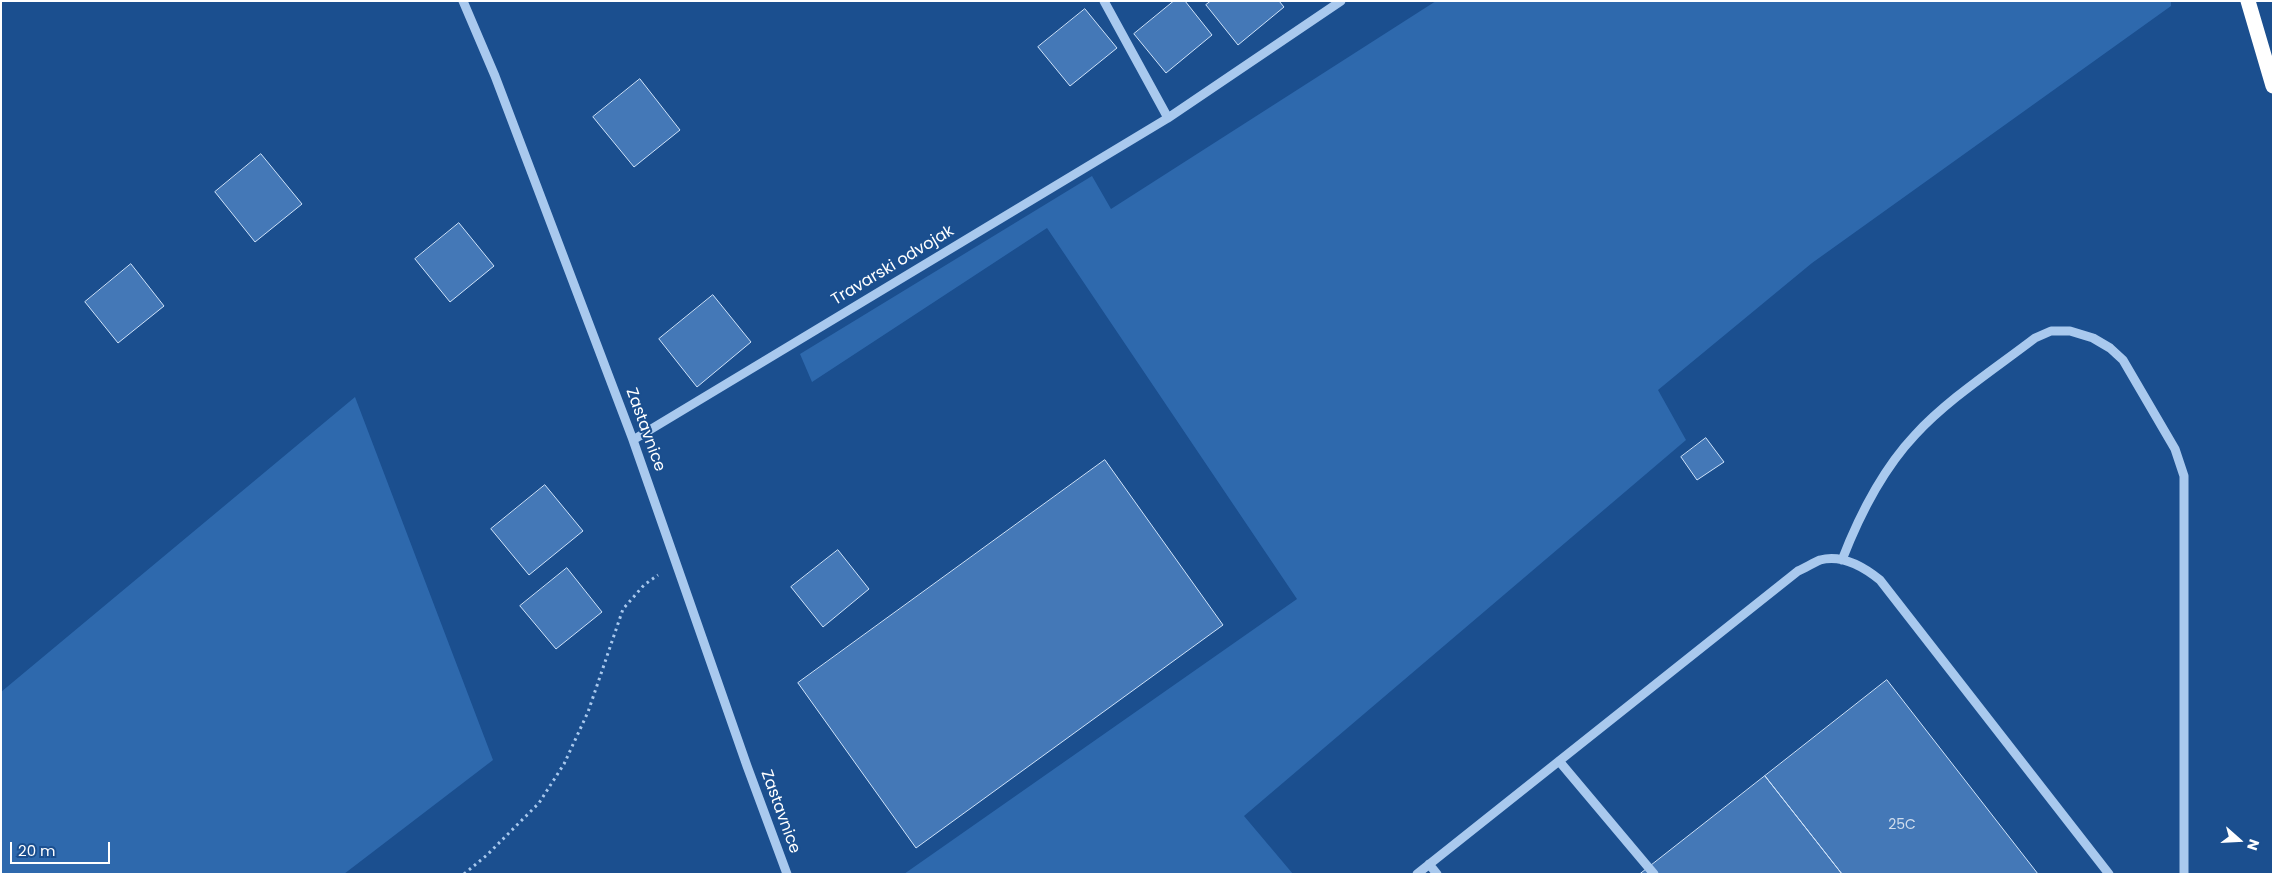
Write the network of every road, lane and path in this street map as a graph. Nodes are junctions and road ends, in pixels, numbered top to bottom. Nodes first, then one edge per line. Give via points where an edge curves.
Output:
1 (463, 1) edge
2 (1104, 1) edge
3 (1341, 1) edge
4 (2248, 1) edge
5 (2273, 86) edge
6 (1168, 118) junction
7 (633, 440) junction
8 (1842, 560) junction
9 (677, 563) junction
10 (1559, 761) junction
11 (1429, 864) junction
12 (464, 874) edge
13 (787, 874) edge
14 (1417, 874) edge
15 (1437, 874) edge
16 (1654, 874) edge
17 (2109, 874) edge
18 (2184, 874) edge

1 - 7 street, Zastavnice via 495,76
2 - 6 street
3 - 6 street, Travarski odvojak
4 - 5 highway
6 - 7 street, Travarski odvojak
7 - 9 street, Zastavnice
8 - 10 street via 1822,560 1798,571
8 - 17 street via 1864,567 1880,580
8 - 18 street via 1853,532 1896,459 1916,434 1944,409 2035,338 2051,331 2070,331 2093,338 2110,348 2123,360 2175,449 2184,476
9 - 12 path via 644,585 623,609 588,712 564,764 539,803
9 - 13 street, Zastavnice
10 - 11 street
10 - 16 street
11 - 14 street
11 - 15 street

